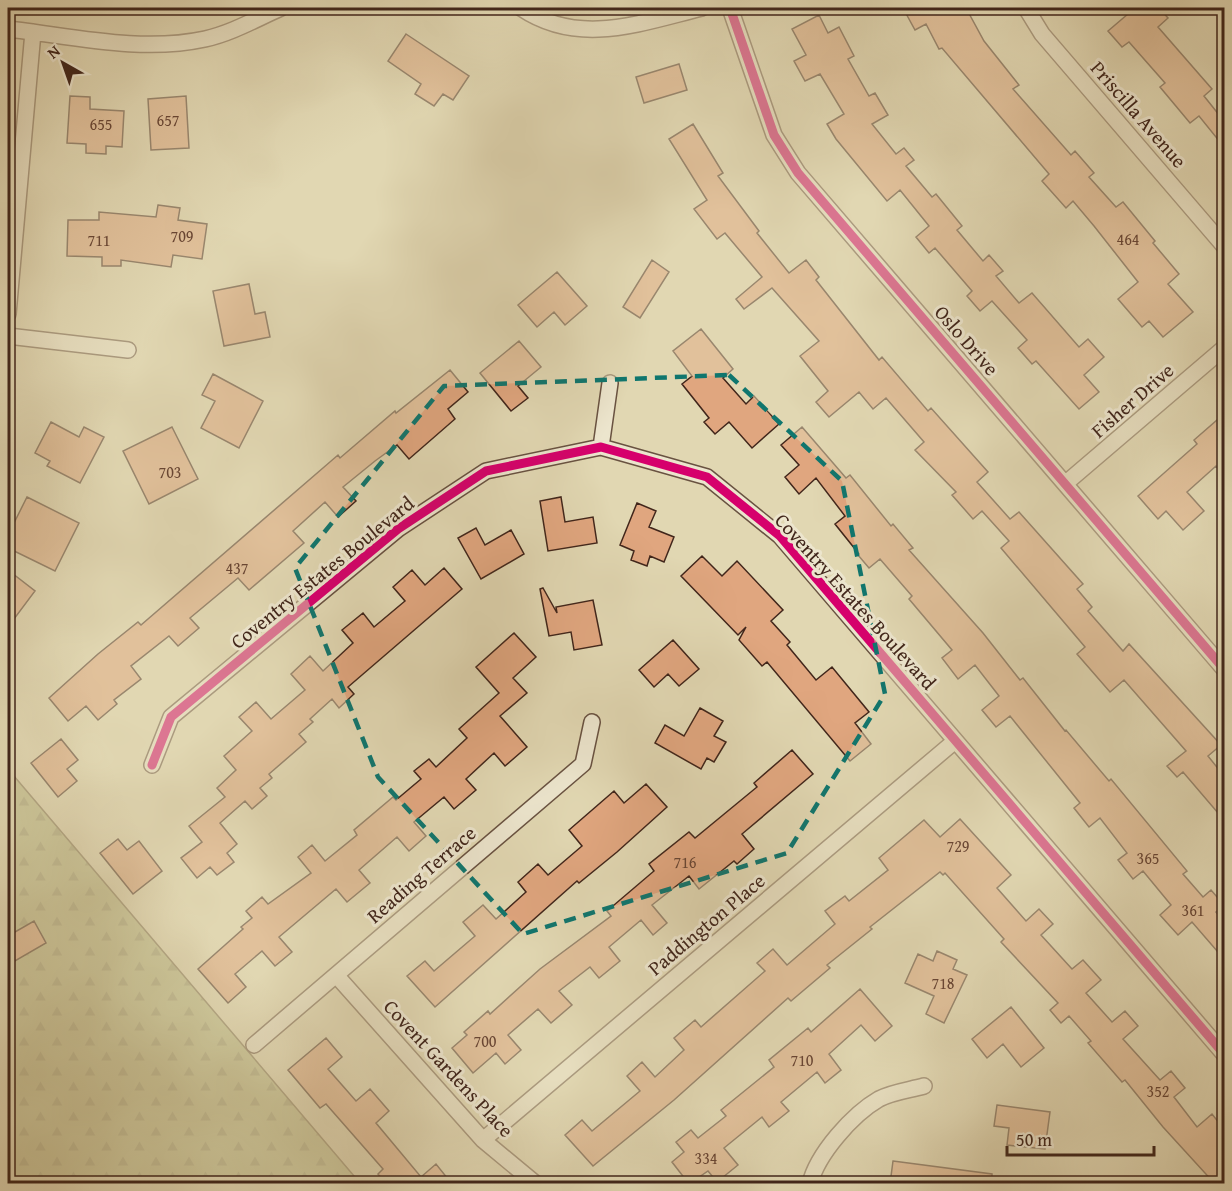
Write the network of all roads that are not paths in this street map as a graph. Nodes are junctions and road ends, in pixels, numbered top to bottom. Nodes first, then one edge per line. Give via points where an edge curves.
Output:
1 (281, 8) edge
2 (521, 8) edge
3 (702, 8) edge
4 (730, 8) edge
5 (1026, 8) edge
6 (8, 29) edge
7 (33, 32) junction
8 (1224, 246) edge
9 (8, 314) edge
10 (8, 336) edge
11 (1224, 348) edge
12 (128, 350) dead end
13 (610, 383) dead end
14 (601, 447) junction
15 (1066, 483) junction
16 (1224, 669) edge
17 (592, 722) dead end
18 (955, 741) junction
19 (152, 765) dead end
20 (336, 975) junction
21 (254, 1045) dead end
22 (1224, 1054) edge
23 (924, 1086) dead end
24 (483, 1140) junction
25 (536, 1184) edge
26 (810, 1184) edge

1 - 7 street via 234,30 166,44
2 - 3 street via 534,17 569,28 613,30
4 - 15 street, Oslo Drive via 774,135 798,173
5 - 8 street, Priscilla Avenue via 1042,34
6 - 7 street
7 - 9 street
10 - 12 street
11 - 15 street, Fisher Drive
13 - 14 street
14 - 18 street, Coventry Estates Boulevard via 707,477 780,536
14 - 19 street, Coventry Estates Boulevard via 486,471 398,529 171,717
15 - 16 street, Oslo Drive
17 - 20 street, Reading Terrace via 583,764
18 - 22 street, Coventry Estates Boulevard
18 - 24 street, Paddington Place
20 - 21 street, Reading Terrace
20 - 24 street, Covent Gardens Place
23 - 26 street via 880,1099 843,1129 813,1172
24 - 25 street, Covent Gardens Place

